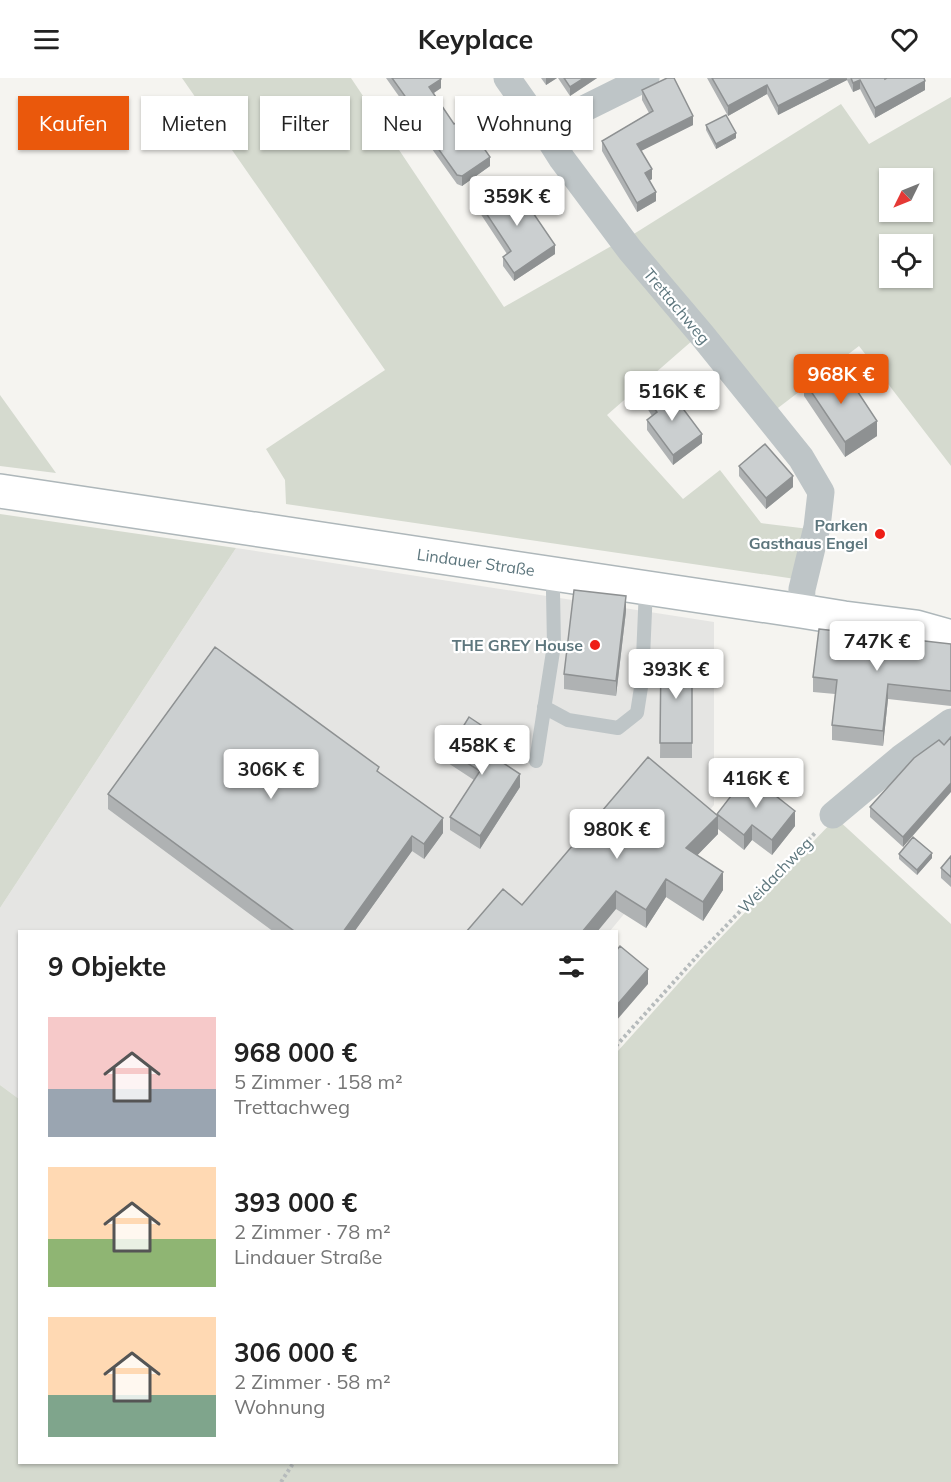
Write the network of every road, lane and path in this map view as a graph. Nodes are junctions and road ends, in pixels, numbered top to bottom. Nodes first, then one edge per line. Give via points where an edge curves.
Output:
1 (507, 78) edge
2 (646, 78) edge
3 (520, 96) edge
4 (593, 104) edge
5 (556, 150) edge
6 (0, 491) edge
7 (555, 574) junction
8 (646, 588) junction
9 (801, 611) junction
10 (951, 637) edge
11 (544, 707) junction
12 (951, 722) edge
13 (536, 760) dead end
14 (833, 815) joint
15 (618, 1044) edge
16 (293, 1464) edge
17 (281, 1482) edge

1 - 3 street, Trettachweg
2 - 4 street
5 - 9 street, Trettachweg via 630,250 801,458 821,492
6 - 7 main road, Lindauer Straße
7 - 8 main road, Lindauer Straße
7 - 11 lane via 554,645
8 - 9 main road, Lindauer Straße
8 - 11 lane via 637,713 618,728 568,720
9 - 10 main road, Lindauer Straße via 916,627
11 - 13 lane
12 - 14 street
14 - 15 path, Weidachweg
16 - 17 path

